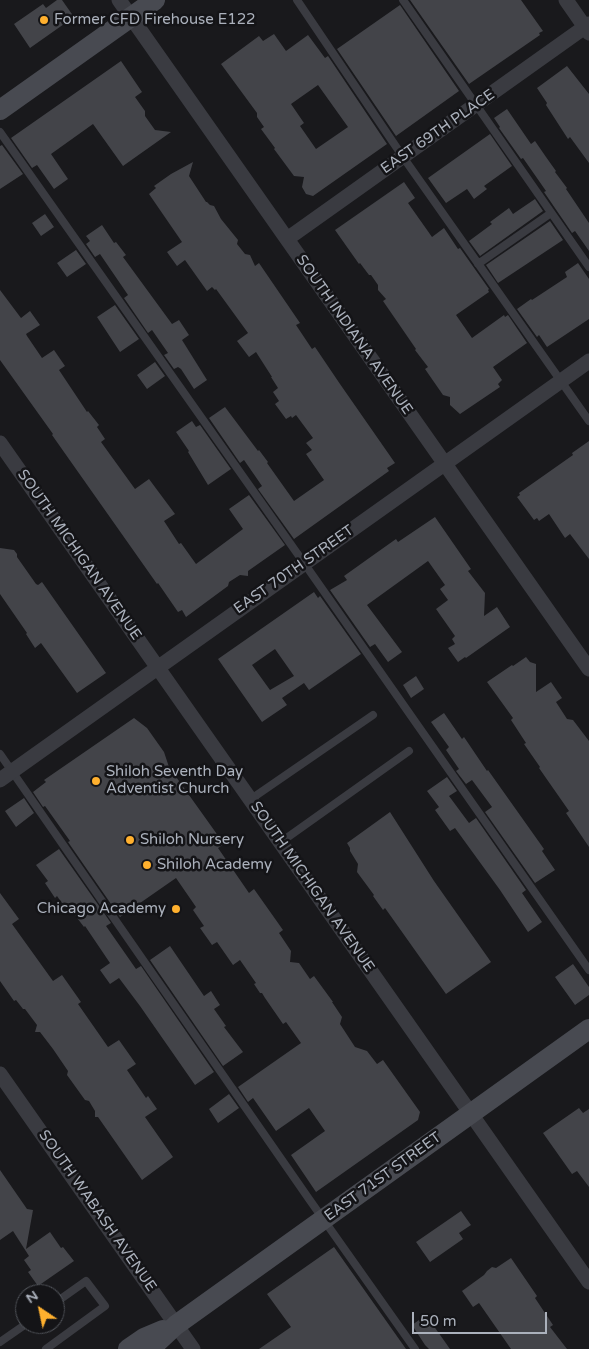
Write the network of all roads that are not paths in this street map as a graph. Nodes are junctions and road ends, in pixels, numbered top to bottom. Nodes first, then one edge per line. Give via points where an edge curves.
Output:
1 (120, 0) edge
2 (155, 0) edge
3 (297, 0) edge
4 (403, 0) edge
5 (566, 0) edge
6 (131, 17) junction
7 (588, 28) edge
8 (476, 105) junction
9 (0, 110) edge
10 (0, 132) edge
11 (403, 157) junction
12 (551, 213) junction
13 (287, 239) junction
14 (478, 264) junction
15 (589, 267) edge
16 (589, 361) edge
17 (561, 381) junction
18 (589, 420) edge
19 (0, 443) edge
20 (444, 463) junction
21 (304, 563) junction
22 (158, 667) junction
23 (589, 669) edge
24 (373, 715) dead end
25 (409, 750) dead end
26 (0, 754) edge
27 (6, 775) edge
28 (251, 799) junction
29 (281, 842) junction
30 (589, 970) edge
31 (589, 1029) edge
32 (0, 1074) edge
33 (471, 1114) junction
34 (324, 1220) junction
35 (589, 1282) edge
36 (65, 1296) edge
37 (176, 1325) junction
38 (15, 1332) edge
39 (0, 1342) edge
40 (46, 1349) edge
41 (128, 1349) edge
42 (150, 1349) edge
43 (193, 1349) edge
44 (415, 1349) edge

1 - 6 street, SOUTH INDIANA AVENUE
2 - 6 main road
3 - 11 lane
4 - 8 lane
5 - 7 street
6 - 9 main road
6 - 13 street, SOUTH INDIANA AVENUE
7 - 8 street, EAST 69TH PLACE
8 - 11 street, EAST 69TH PLACE
8 - 12 lane
10 - 21 lane
11 - 13 street, EAST 69TH PLACE
11 - 14 lane
12 - 14 lane
12 - 15 lane
13 - 20 street, SOUTH INDIANA AVENUE
14 - 17 lane
16 - 17 street, EAST 70TH STREET
17 - 18 lane
17 - 20 street, EAST 70TH STREET
19 - 22 street, SOUTH MICHIGAN AVENUE
20 - 21 street, EAST 70TH STREET
20 - 23 street, SOUTH INDIANA AVENUE
21 - 22 street, EAST 70TH STREET
21 - 30 lane
22 - 27 street, EAST 70TH STREET
22 - 28 street, SOUTH MICHIGAN AVENUE
24 - 28 lane
25 - 29 lane
26 - 27 lane
27 - 34 lane
28 - 29 street, SOUTH MICHIGAN AVENUE
29 - 33 street, SOUTH MICHIGAN AVENUE
31 - 33 main road, EAST 71ST STREET
32 - 37 street, SOUTH WABASH AVENUE
33 - 34 main road, EAST 71ST STREET
33 - 35 street, SOUTH MICHIGAN AVENUE
34 - 37 main road, EAST 71ST STREET
34 - 44 lane
36 - 40 lane via 86,1281 105,1306
37 - 41 main road, EAST 71ST STREET via 144,1338
37 - 42 main road, EAST 71ST STREET
37 - 43 street, SOUTH WABASH AVENUE
38 - 39 lane

